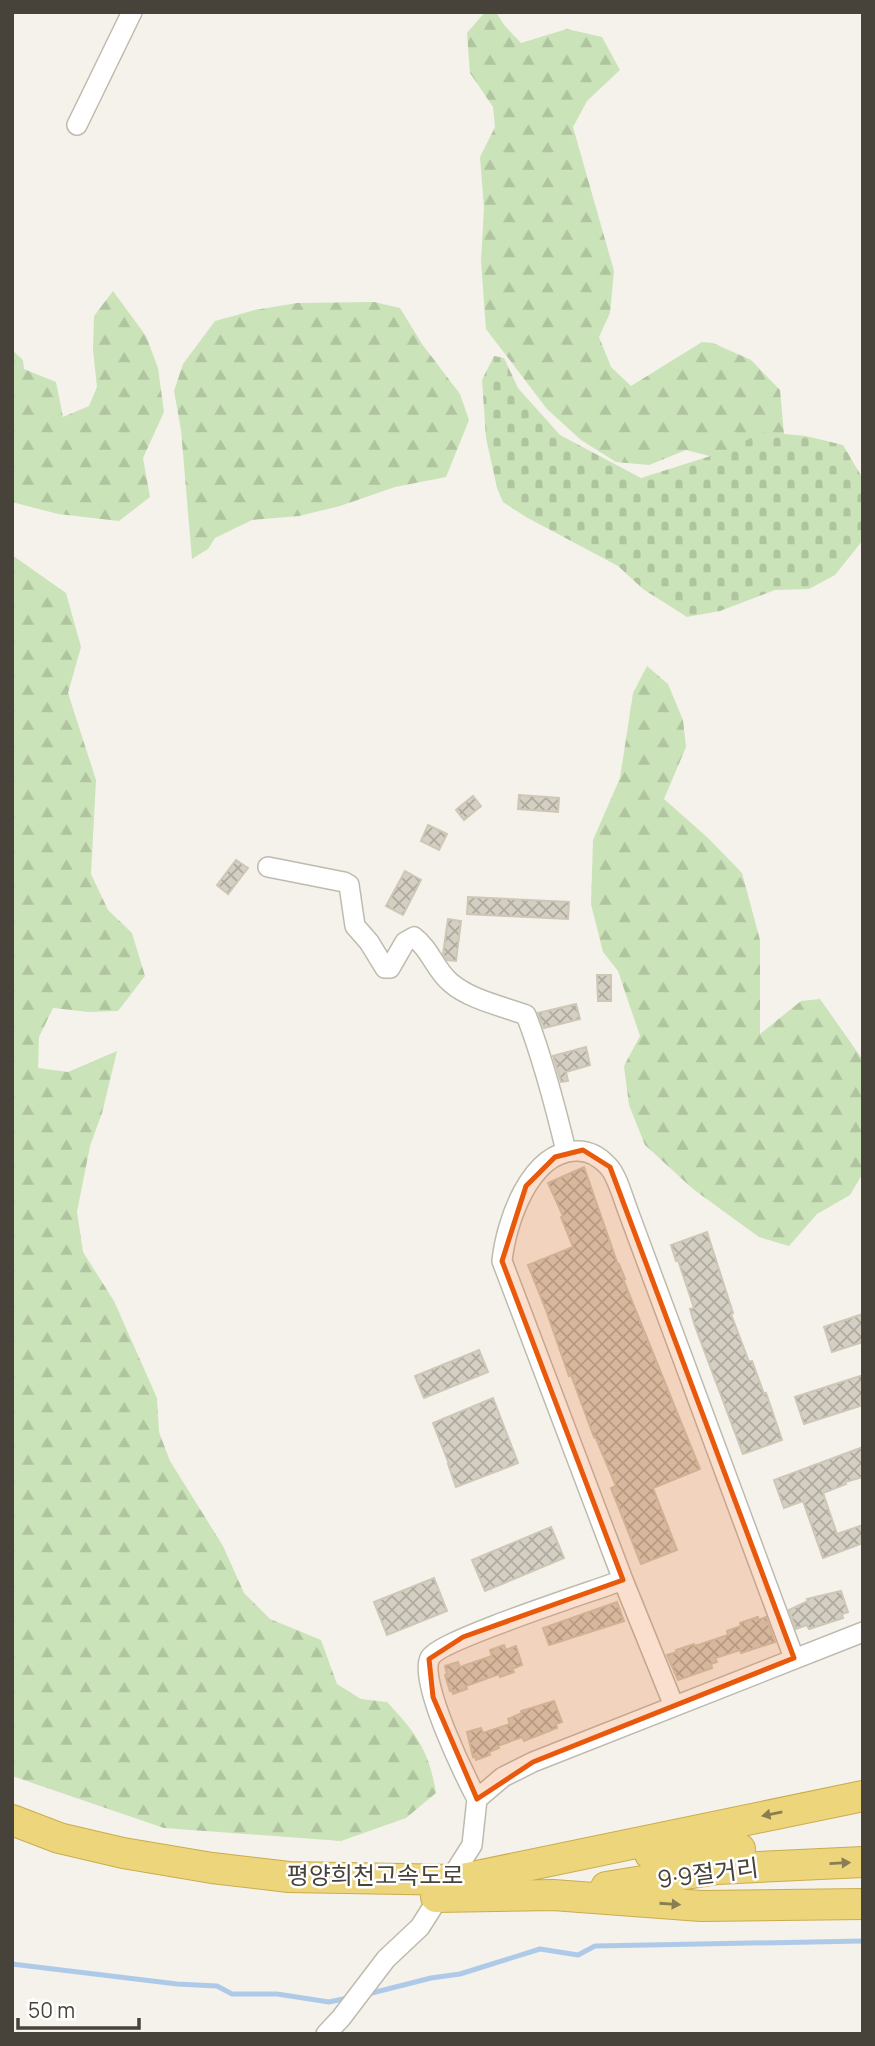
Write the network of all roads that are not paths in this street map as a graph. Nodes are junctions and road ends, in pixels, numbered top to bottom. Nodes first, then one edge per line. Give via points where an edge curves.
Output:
1 (132, 12) edge
2 (77, 125) dead end
3 (268, 867) dead end
4 (566, 1151) junction
5 (623, 1580) junction
6 (863, 1632) edge
7 (794, 1658) junction
8 (674, 1706) junction
9 (863, 1796) edge
10 (477, 1799) junction
11 (12, 1820) edge
12 (12, 1839) edge
13 (863, 1841) edge
14 (559, 1859) junction
15 (863, 1862) edge
16 (445, 1888) junction
17 (553, 1895) junction
18 (863, 1904) edge
19 (326, 2034) edge

1 - 2 street
3 - 4 street via 349,885 355,926 385,968 390,968 405,942 414,937 451,983 526,1015
4 - 5 street via 526,1186 504,1241 502,1261
4 - 7 street via 595,1154 610,1167
5 - 8 street
5 - 10 street via 463,1637 429,1659 433,1697
6 - 7 street
7 - 8 street
8 - 10 street via 534,1762 503,1777
9 -> 14 highway, 평양희천고속도로
10 - 16 street via 472,1845
11 - 16 highway, 평양희천고속도로 via 59,1838 212,1868
12 - 16 highway, 평양희천고속도로 via 76,1863 300,1896
13 - 14 highway, 9·9절거리
14 - 16 highway, 평양희천고속도로 via 457,1880
17 -> 15 highway, 9·9절거리 via 717,1869
16 - 17 highway, 평양희천고속도로
16 - 19 street via 420,1927 386,1959
17 -> 18 highway, 평양희천고속도로 via 701,1906

